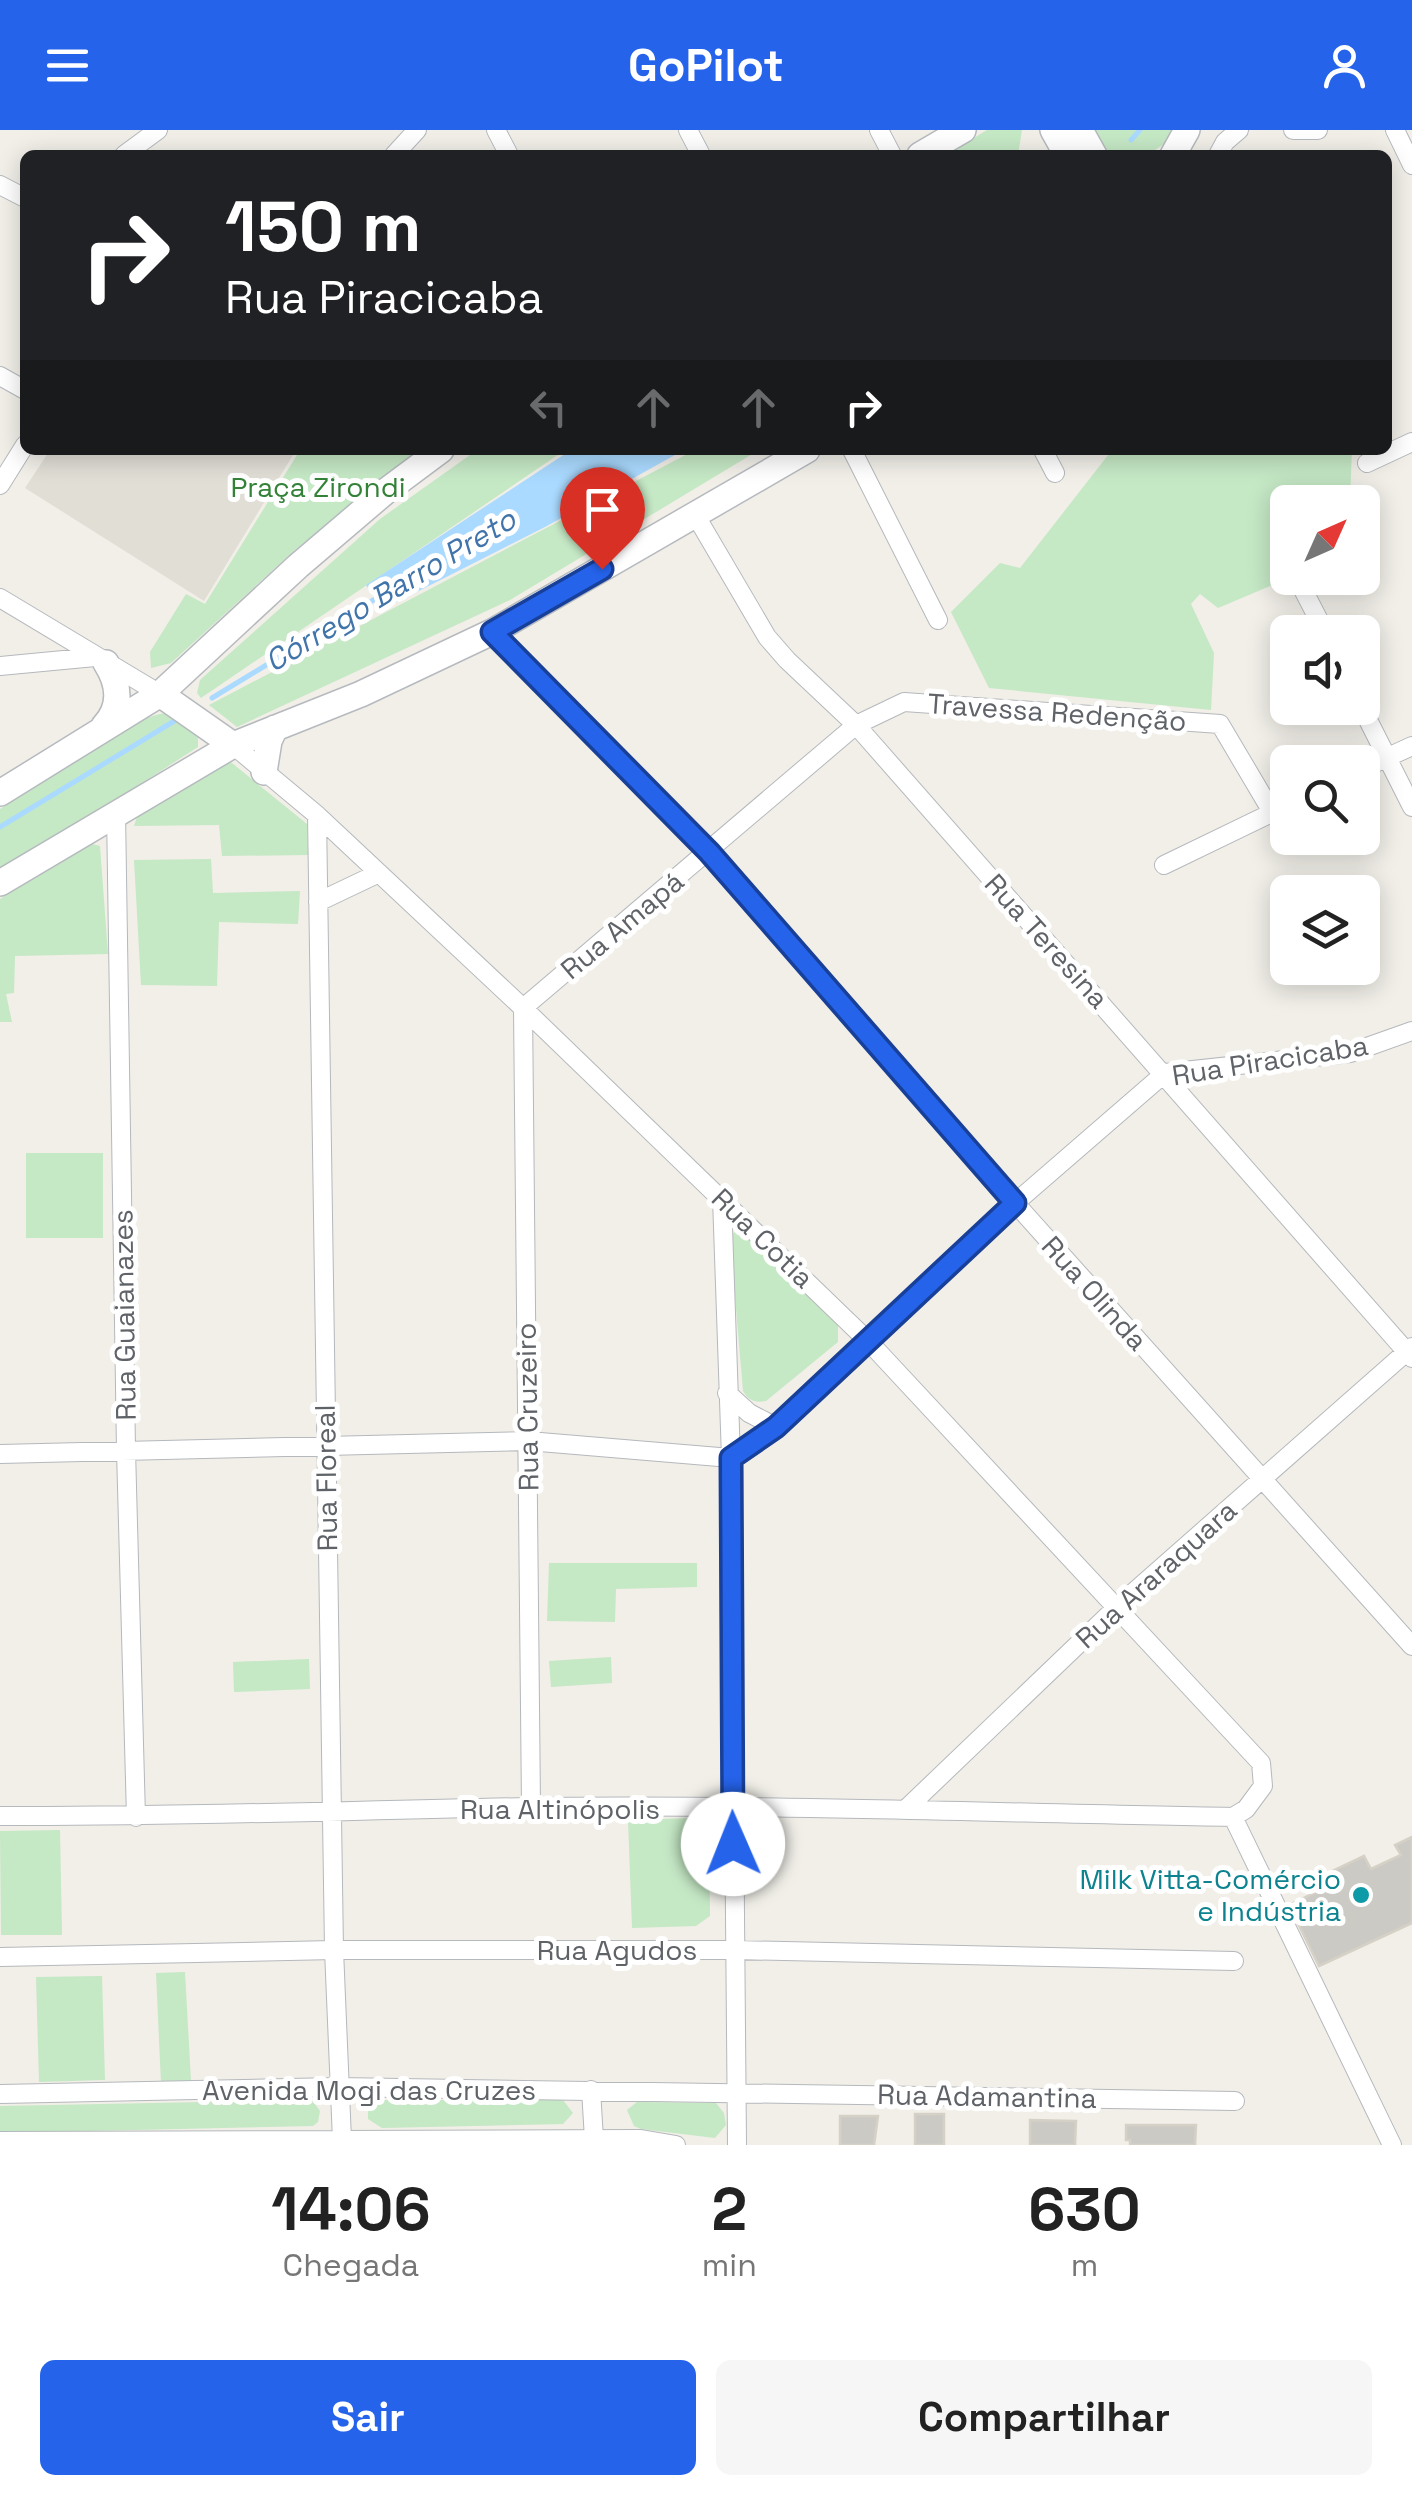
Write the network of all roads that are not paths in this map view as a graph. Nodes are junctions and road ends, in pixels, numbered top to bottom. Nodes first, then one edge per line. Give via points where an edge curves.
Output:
1 (158, 130) edge
2 (417, 130) edge
3 (962, 130) edge
4 (1238, 130) edge
5 (1293, 130) edge
6 (1318, 130) edge
7 (1395, 130) edge
8 (131, 150) edge
9 (399, 150) edge
10 (928, 150) edge
11 (1221, 150) edge
12 (1412, 166) edge
13 (20, 452) edge
14 (434, 455) edge
15 (799, 455) edge
16 (855, 455) edge
17 (1046, 455) edge
18 (1385, 455) edge
19 (1367, 464) dead end
20 (1055, 472) dead end
21 (0, 485) edge
22 (696, 516) junction
23 (0, 598) edge
24 (938, 620) dead end
25 (492, 632) junction
26 (101, 660) junction
27 (0, 666) edge
28 (160, 694) junction
29 (856, 724) junction
30 (1370, 725) edge
31 (275, 728) junction
32 (102, 729) junction
33 (232, 745) junction
34 (1412, 746) edge
35 (1387, 758) junction
36 (1380, 761) edge
37 (264, 772) junction
38 (0, 793) edge
39 (1270, 794) edge
40 (1412, 806) edge
41 (116, 812) junction
42 (1270, 813) edge
43 (318, 815) junction
44 (709, 852) junction
45 (1164, 865) dead end
46 (379, 873) junction
47 (0, 884) edge
48 (318, 902) junction
49 (524, 1008) junction
50 (1412, 1030) edge
51 (1165, 1073) junction
52 (722, 1198) junction
53 (1015, 1203) junction
54 (869, 1342) junction
55 (1410, 1352) edge
56 (727, 1393) junction
57 (776, 1427) junction
58 (528, 1441) junction
59 (325, 1448) junction
60 (126, 1450) junction
61 (0, 1454) edge
62 (731, 1458) junction
63 (1261, 1479) junction
64 (1118, 1606) junction
65 (1412, 1646) edge
66 (531, 1807) junction
67 (907, 1808) junction
68 (732, 1809) junction
69 (332, 1813) junction
70 (0, 1816) edge
71 (136, 1817) junction
72 (1232, 1818) junction
73 (334, 1950) junction
74 (735, 1950) junction
75 (0, 1957) edge
76 (1234, 1961) dead end
77 (338, 2087) junction
78 (592, 2090) junction
79 (738, 2091) junction
80 (0, 2094) edge
81 (1235, 2101) dead end
82 (594, 2139) junction
83 (342, 2140) junction
84 (0, 2141) edge
85 (733, 2142) edge
86 (676, 2145) edge
87 (1392, 2145) edge

1 - 8 street
2 - 9 street
3 - 10 main road
4 - 11 street
5 - 6 street
7 - 12 street
13 - 21 street
14 - 28 main road via 298,566
15 - 22 main road
16 - 24 street
17 - 20 street
18 - 19 street
22 - 25 main road
22 - 29 street, Rua Teresina via 766,636
23 - 26 street
25 - 31 main road
25 - 44 street, Rua Olinda
26 - 27 street
26 - 28 street
26 - 32 main road via 114,676 117,705
28 - 32 main road
28 - 33 main road
29 - 39 street, Travessa Redenção via 904,702 1220,724
29 - 44 street, Rua Amapá
29 - 51 street, Rua Teresina
30 - 35 street
31 - 33 main road
31 - 37 main road
32 - 38 main road
33 - 37 street, Rua Cotia
33 - 41 main road
34 - 35 street
35 - 36 street
35 - 40 street
37 - 43 street, Rua Cotia
41 - 47 main road
41 - 60 street, Rua Guaianazes
42 - 45 street
43 - 46 street, Rua Cotia
43 - 48 street, Rua Floreal
44 - 49 street, Rua Amapá
44 - 53 street, Rua Olinda
46 - 48 street
46 - 49 street, Rua Cotia
48 - 59 street, Rua Floreal
49 - 52 street, Rua Cotia
49 - 58 street, Rua Cruzeiro
50 - 51 street, Rua Piracicaba via 1350,1053
51 - 53 street, Rua Piracicaba
51 - 55 street, Rua Teresina
52 - 54 street, Rua Cotia
52 - 56 street
53 - 54 street, Rua Piracicaba
53 - 63 street, Rua Olinda
54 - 57 street, Rua Piracicaba
54 - 64 street, Rua Cotia
55 - 63 street, Rua Araraquara
56 - 57 street
56 - 62 street
57 - 62 street, Rua Piracicaba
58 - 59 street
58 - 62 street
58 - 66 street, Rua Cruzeiro
59 - 60 street
59 - 69 street, Rua Floreal
60 - 61 street
60 - 71 street, Rua Guaianazes
62 - 68 street
63 - 64 street, Rua Araraquara
63 - 65 street, Rua Olinda
64 - 67 street, Rua Araraquara
64 - 72 street, Rua Cotia via 1261,1764 1263,1786
66 - 68 street, Rua Altinópolis
66 - 69 street, Rua Altinópolis
67 - 68 street, Rua Altinópolis
67 - 72 street, Rua Altinópolis
68 - 74 street
69 - 71 street, Rua Altinópolis
69 - 73 street, Rua Floreal
70 - 71 street, Rua Altinópolis
72 - 87 street
73 - 74 street, Rua Agudos
73 - 75 street, Rua Agudos
73 - 77 street, Rua Floreal
74 - 76 street, Rua Agudos
74 - 79 street
77 - 78 street, Avenida Mogi das Cruzes
77 - 80 street, Avenida Mogi das Cruzes
77 - 83 street, Rua Floreal
78 - 79 street, Avenida Mogi das Cruzes
78 - 82 street
79 - 81 street, Rua Adamantina
79 - 85 street
82 - 83 street, Avenida Mogi das Cruzes
82 - 86 street, Avenida Mogi das Cruzes
83 - 84 street, Avenida Mogi das Cruzes

